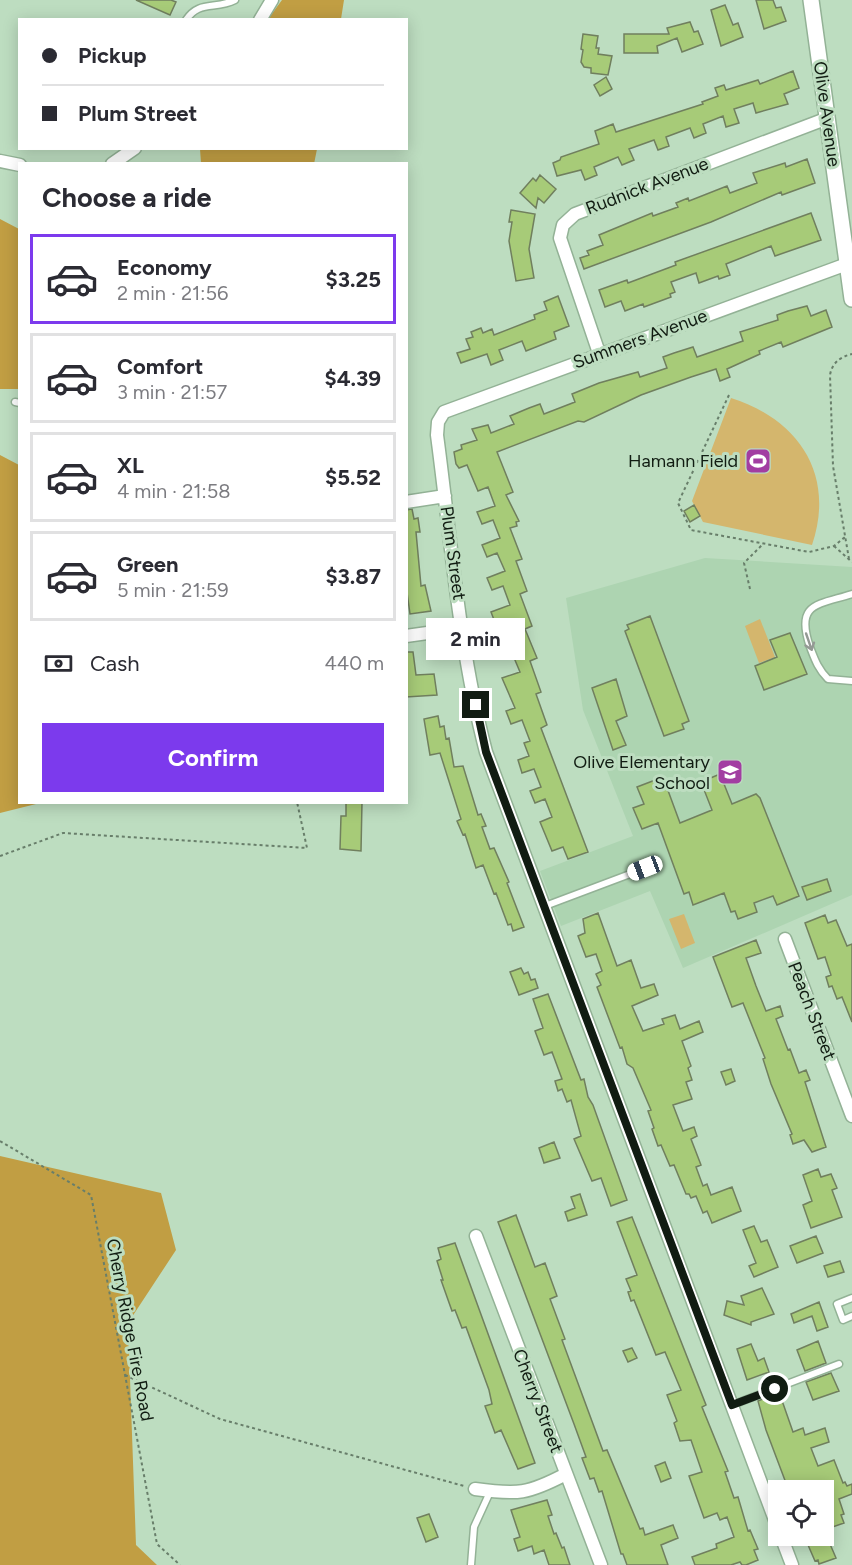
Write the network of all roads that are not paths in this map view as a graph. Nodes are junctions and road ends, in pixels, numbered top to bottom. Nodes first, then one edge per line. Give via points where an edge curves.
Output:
1 (235, 0) edge
2 (272, 0) edge
3 (811, 0) edge
4 (187, 18) edge
5 (261, 18) edge
6 (828, 118) junction
7 (132, 150) edge
8 (0, 161) edge
9 (115, 162) edge
10 (18, 165) edge
11 (847, 264) junction
12 (852, 299) edge
13 (599, 353) junction
14 (438, 422) joint
15 (445, 496) junction
16 (408, 502) edge
17 (852, 594) edge
18 (463, 628) junction
19 (408, 636) edge
20 (852, 681) edge
21 (645, 868) dead end
22 (545, 906) junction
23 (785, 939) dead end
24 (852, 1116) edge
25 (476, 1236) dead end
26 (852, 1298) edge
27 (852, 1316) edge
28 (839, 1364) dead end
29 (732, 1405) junction
30 (566, 1474) junction
31 (476, 1489) road end
32 (490, 1491) junction
33 (768, 1501) edge
34 (785, 1546) edge
35 (471, 1565) edge
36 (601, 1565) edge
37 (792, 1565) edge

1 - 4 lane via 199,5
2 - 5 street
3 - 6 street, Olive Avenue
6 - 11 street, Olive Avenue
6 - 13 street, Rudnick Avenue via 575,214 562,225 560,238
7 - 9 street
8 - 10 street
11 - 12 street, Olive Avenue
11 - 13 street, Summers Avenue
13 - 14 street, Summers Avenue via 444,412
14 - 15 street, Plum Street via 436,435
15 - 16 street
15 - 18 street, Plum Street
17 -> 20 lane via 815,606 803,626 818,669 828,679
18 - 19 street
18 - 22 street, Plum Street via 486,752
21 - 22 lane
22 - 29 street, Plum Street
23 - 24 street, Peach Street
25 - 30 street, Cherry Street
26 - 27 lane via 837,1304 843,1320
28 - 29 lane
29 - 33 street, Plum Street
30 - 32 street via 534,1491
30 - 36 street, Cherry Street
31 - 32 street
32 - 35 lane via 474,1527
34 - 37 street

